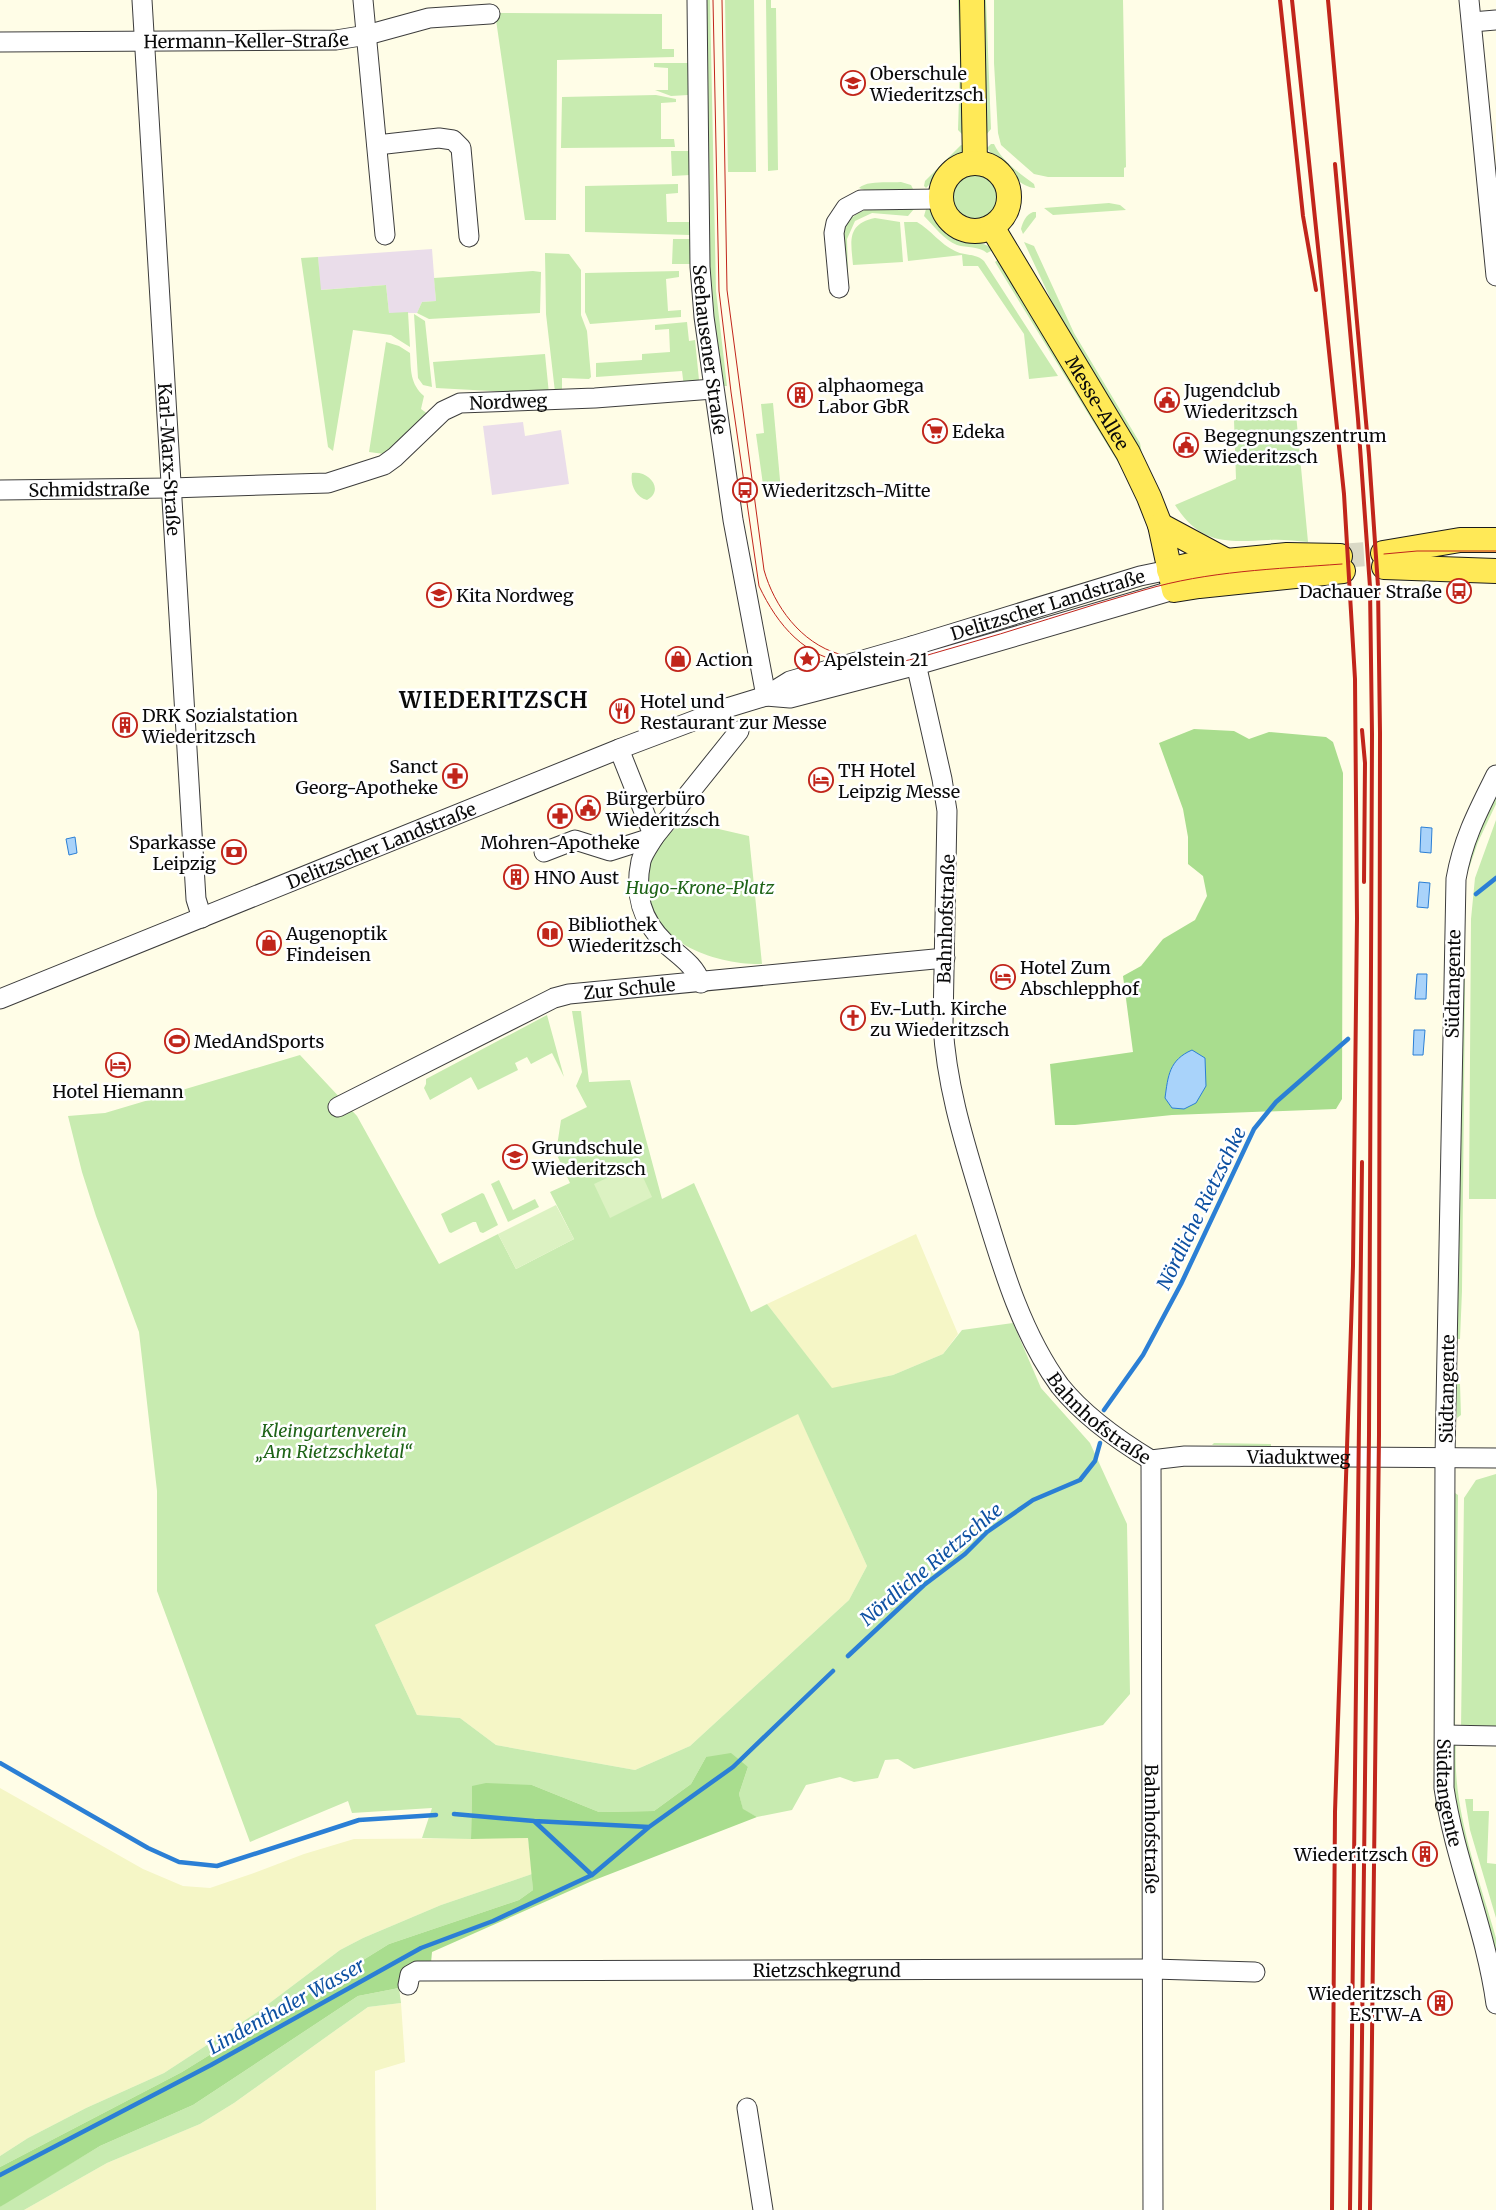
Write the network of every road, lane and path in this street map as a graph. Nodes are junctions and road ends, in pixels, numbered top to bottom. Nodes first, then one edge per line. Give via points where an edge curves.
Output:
1 (142, 0) edge
2 (363, 0) edge
3 (697, 0) edge
4 (972, 0) edge
5 (1470, 0) edge
6 (490, 14) dead end
7 (1496, 20) edge
8 (1472, 22) junction
9 (367, 35) junction
10 (144, 41) junction
11 (0, 42) edge
12 (377, 145) junction
13 (975, 162) junction
14 (940, 199) junction
15 (1493, 211) edge
16 (992, 227) junction
17 (385, 235) dead end
18 (469, 237) dead end
19 (1496, 276) edge
20 (839, 288) dead end
21 (713, 389) junction
22 (328, 483) joint
23 (171, 488) junction
24 (0, 490) edge
25 (1160, 525) junction
26 (1496, 540) edge
27 (1227, 561) junction
28 (1496, 571) edge
29 (1172, 580) junction
30 (912, 646) junction
31 (917, 665) junction
32 (766, 696) junction
33 (739, 731) dead end
34 (619, 749) junction
35 (1496, 775) edge
36 (654, 837) junction
37 (544, 852) dead end
38 (202, 918) junction
39 (945, 958) junction
40 (701, 983) junction
41 (0, 999) edge
42 (338, 1106) dead end
43 (1445, 1457) junction
44 (1496, 1458) edge
45 (1151, 1460) junction
46 (1445, 1735) junction
47 (1496, 1736) edge
48 (1153, 1969) junction
49 (1255, 1972) dead end
50 (408, 1985) dead end
51 (1496, 2004) edge
52 (747, 2108) dead end
53 (763, 2210) edge
54 (1153, 2210) edge

1 - 10 street, Karl-Marx-Straße
2 - 9 street
3 - 21 street, Seehausener Straße via 700,266
4 - 13 main road
5 - 8 street
6 - 9 street, Hermann-Keller-Straße via 429,18
7 - 8 street
8 - 15 street
9 - 10 street, Hermann-Keller-Straße via 336,40
9 - 12 street
10 - 11 street, Hermann-Keller-Straße
10 - 23 street, Karl-Marx-Straße
12 - 17 street
12 - 18 street via 439,138 453,140 461,148
13 - 14 main road via 950,173
13 - 16 main road via 990,166 1006,182 1008,206
14 - 16 main road via 946,216 958,228 976,232
14 - 20 street via 861,200 846,208 836,222 834,232
15 - 19 street
16 - 25 main road, Messe-Allee via 1128,453
21 - 22 street, Nordweg via 596,398 460,403 443,411 384,465
21 - 32 street, Seehausener Straße via 733,520
22 - 23 street, Schmidstraße
23 - 24 street, Schmidstraße
23 - 38 street, Karl-Marx-Straße via 196,899
25 - 27 main road
25 - 29 main road, Messe-Allee
26 - 28 main road via 1460,540 1384,560
27 - 29 main road, Delitzscher Landstraße
27 - 29 main road, Delitzscher Landstraße via 1287,555 1342,563 1199,586
29 - 30 street, Delitzscher Landstraße via 1140,576
29 - 31 street, Delitzscher Landstraße via 1137,599
30 - 31 street, Bahnhofstraße
30 - 32 street, Delitzscher Landstraße via 790,681
31 - 32 street, Delitzscher Landstraße via 790,698
31 - 39 street, Bahnhofstraße via 947,811
32 - 34 street, Delitzscher Landstraße
33 - 36 street
34 - 36 street
34 - 38 street, Delitzscher Landstraße
35 - 43 street, Südtangente via 1462,849 1456,879
36 - 37 street via 610,851 575,840
36 - 40 street via 642,860 640,878 639,897 646,921 697,972
38 - 41 street, Delitzscher Landstraße
39 - 40 street, Zur Schule via 764,974
39 - 45 street, Bahnhofstraße via 945,1059 954,1102 1019,1312 1060,1386 1109,1432
40 - 42 street, Zur Schule via 554,998
43 - 44 street, Viaduktweg
43 - 45 street, Viaduktweg via 1185,1456
43 - 46 street, Südtangente
45 - 48 street, Bahnhofstraße
46 - 47 street
46 - 51 street, Südtangente via 1444,1788 1448,1813 1487,1956
48 - 49 street, Rietzschkegrund
48 - 50 street, Rietzschkegrund via 417,1971 410,1975
48 - 54 street, Bahnhofstraße
52 - 53 street

